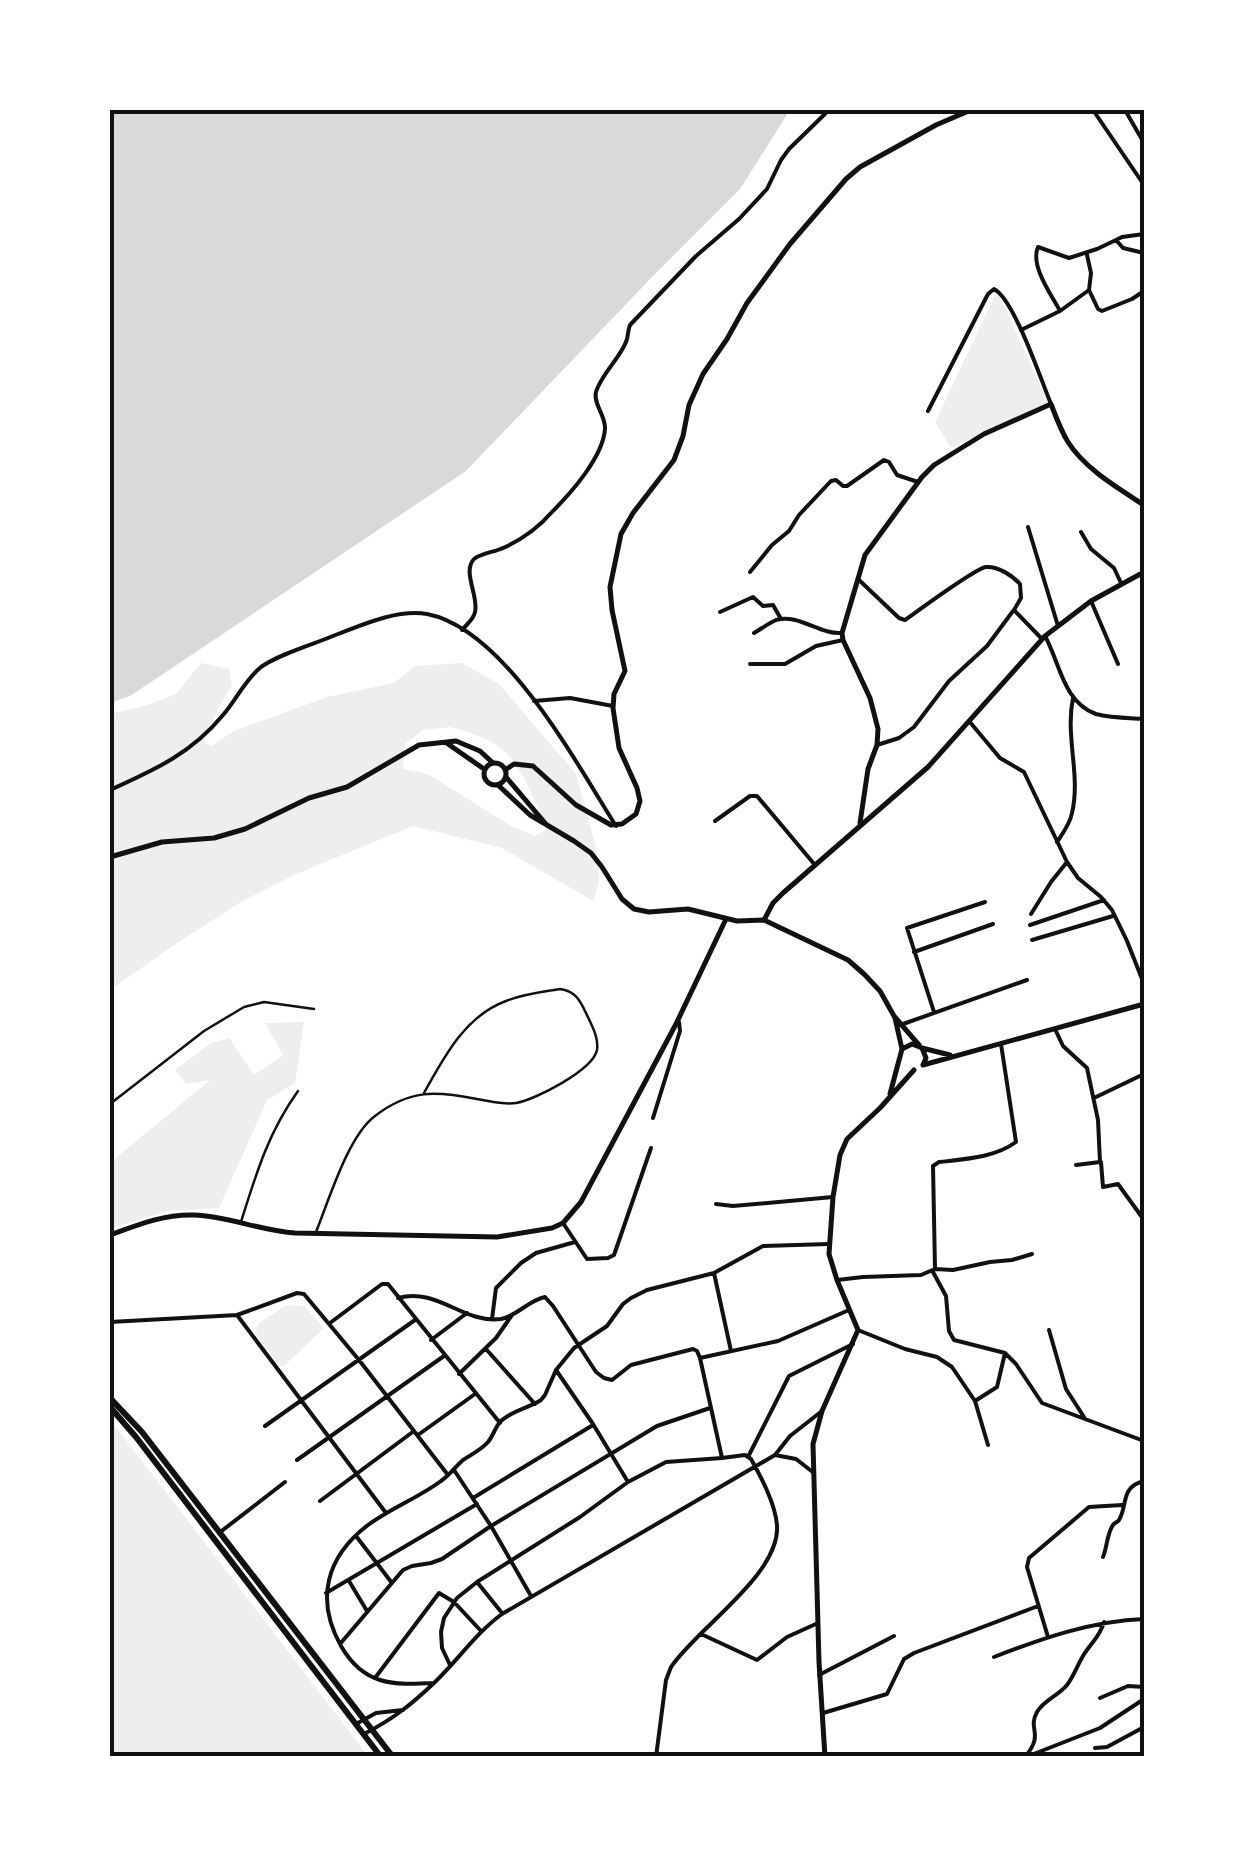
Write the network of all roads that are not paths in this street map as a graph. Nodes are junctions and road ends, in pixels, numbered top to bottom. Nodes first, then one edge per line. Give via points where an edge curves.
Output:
1 (829, 110) edge
2 (971, 110) edge
3 (1093, 110) edge
4 (1124, 110) edge
5 (1144, 143) edge
6 (1144, 185) edge
7 (1144, 234) edge
8 (1116, 240) junction
9 (1144, 252) edge
10 (1087, 253) junction
11 (1089, 290) junction
12 (1144, 291) edge
13 (1060, 311) junction
14 (1020, 330) junction
15 (1051, 404) junction
16 (928, 411) dead end
17 (918, 482) junction
18 (1144, 504) edge
19 (1028, 527) dead end
20 (1081, 532) dead end
21 (750, 572) dead end
22 (1144, 572) edge
23 (859, 580) junction
24 (1122, 584) junction
25 (1090, 601) junction
26 (1014, 610) junction
27 (720, 612) dead end
28 (781, 619) junction
29 (1058, 626) junction
30 (462, 630) junction
31 (754, 633) dead end
32 (842, 636) junction
33 (1044, 638) junction
34 (750, 664) dead end
35 (1118, 664) dead end
36 (1073, 698) junction
37 (534, 700) junction
38 (613, 706) junction
39 (1144, 720) edge
40 (969, 721) junction
41 (446, 742) junction
42 (877, 745) junction
43 (492, 763) junction
44 (485, 770) junction
45 (505, 774) junction
46 (498, 785) junction
47 (110, 790) edge
48 (715, 821) dead end
49 (860, 824) junction
50 (547, 826) junction
51 (616, 826) junction
52 (1057, 842) junction
53 (110, 857) edge
54 (1067, 862) junction
55 (815, 866) junction
56 (1104, 900) junction
57 (985, 902) dead end
58 (1031, 914) dead end
59 (1115, 916) junction
60 (726, 919) junction
61 (764, 920) junction
62 (992, 924) dead end
63 (1030, 925) dead end
64 (1032, 940) dead end
65 (914, 952) junction
66 (1027, 980) dead end
67 (1144, 984) edge
68 (1144, 1004) edge
69 (314, 1010) dead end
70 (934, 1012) junction
71 (894, 1016) junction
72 (678, 1018) junction
73 (904, 1024) junction
74 (1055, 1030) junction
75 (1002, 1044) junction
76 (921, 1046) junction
77 (902, 1049) junction
78 (953, 1056) junction
79 (900, 1058) junction
80 (923, 1065) junction
81 (914, 1070) junction
82 (1144, 1074) edge
83 (298, 1092) dead end
84 (424, 1093) junction
85 (889, 1097) junction
86 (1094, 1098) junction
87 (110, 1104) edge
88 (652, 1118) dead end
89 (651, 1148) dead end
90 (1100, 1162) junction
91 (1076, 1165) dead end
92 (833, 1197) junction
93 (716, 1204) dead end
94 (1144, 1220) edge
95 (563, 1223) junction
96 (241, 1224) junction
97 (315, 1233) junction
98 (110, 1236) edge
99 (575, 1242) junction
100 (829, 1244) junction
101 (1032, 1254) dead end
102 (934, 1271) junction
103 (714, 1272) junction
104 (837, 1280) junction
105 (398, 1298) junction
106 (849, 1310) junction
107 (467, 1313) junction
108 (512, 1315) junction
109 (237, 1316) junction
110 (492, 1318) junction
111 (415, 1320) junction
112 (110, 1322) edge
113 (330, 1323) junction
114 (858, 1330) junction
115 (1049, 1330) dead end
116 (431, 1340) junction
117 (578, 1344) junction
118 (852, 1344) junction
119 (486, 1349) junction
120 (731, 1351) junction
121 (1005, 1353) junction
122 (444, 1356) junction
123 (700, 1358) junction
124 (359, 1360) junction
125 (556, 1370) junction
126 (459, 1374) junction
127 (475, 1394) junction
128 (110, 1398) edge
129 (388, 1398) junction
130 (300, 1400) junction
131 (976, 1401) junction
132 (534, 1404) junction
133 (110, 1407) edge
134 (710, 1408) junction
135 (822, 1410) junction
136 (1084, 1417) junction
137 (500, 1422) junction
138 (594, 1424) junction
139 (264, 1426) dead end
140 (416, 1434) junction
141 (328, 1438) junction
142 (1144, 1441) edge
143 (988, 1445) dead end
144 (611, 1454) junction
145 (774, 1455) junction
146 (749, 1456) junction
147 (722, 1458) junction
148 (298, 1460) dead end
149 (756, 1466) junction
150 (454, 1470) junction
151 (814, 1473) junction
152 (356, 1474) junction
153 (448, 1476) junction
154 (1144, 1481) edge
155 (285, 1482) dead end
156 (628, 1482) junction
157 (320, 1501) dead end
158 (475, 1501) junction
159 (1122, 1505) junction
160 (386, 1514) junction
161 (491, 1526) junction
162 (219, 1533) junction
163 (356, 1536) junction
164 (1103, 1557) dead end
165 (511, 1560) junction
166 (377, 1562) junction
167 (248, 1577) junction
168 (348, 1580) junction
169 (392, 1582) junction
170 (477, 1582) junction
171 (326, 1593) junction
172 (531, 1596) junction
173 (454, 1602) junction
174 (1038, 1606) junction
175 (367, 1612) junction
176 (502, 1614) junction
177 (1144, 1619) edge
178 (818, 1622) junction
179 (1104, 1622) junction
180 (481, 1631) junction
181 (701, 1634) junction
182 (894, 1636) dead end
183 (1048, 1637) junction
184 (340, 1644) junction
185 (994, 1657) dead end
186 (450, 1666) junction
187 (819, 1676) junction
188 (374, 1679) junction
189 (434, 1683) junction
190 (1144, 1687) edge
191 (1100, 1698) dead end
192 (1144, 1699) edge
193 (403, 1710) junction
194 (821, 1714) junction
195 (364, 1718) junction
196 (356, 1724) junction
197 (1144, 1728) edge
198 (372, 1730) junction
199 (364, 1734) junction
200 (1095, 1748) dead end
201 (382, 1757) edge
202 (393, 1757) edge
203 (656, 1757) edge
204 (826, 1757) edge
205 (1025, 1757) edge

1 - 30 street via 789,149 770,186 630,325 595,396 605,431 588,470 533,529 473,561 475,615
2 - 38 main road via 853,172 747,302 703,374 674,460 633,512 618,544 611,598 625,671
3 - 6 street
4 - 5 street
7 - 8 street
8 - 9 street
8 - 10 street
10 - 11 street
10 - 13 street via 1069,258 1042,247 1035,252
11 - 12 street via 1102,311
11 - 13 street
13 - 14 street
14 - 15 street
14 - 16 street via 1003,295 992,291
15 - 17 main road via 984,434
15 - 18 main road via 1077,454
17 - 21 street via 884,460 846,486 830,481
17 - 23 main road via 864,554
19 - 29 street
20 - 24 street
22 - 24 main road
23 - 26 street via 905,620 992,568 1020,584
23 - 32 main road
24 - 25 main road
25 - 29 main road
25 - 35 street
26 - 33 street
26 - 42 street via 914,726
27 - 28 street via 753,597 774,606
28 - 31 street
28 - 32 street
29 - 33 main road
30 - 37 street via 489,648
30 - 47 street via 429,614 402,614 269,663 194,745
32 - 34 street via 785,664
32 - 42 main road via 870,698
33 - 36 street
33 - 40 main road
36 - 39 street via 1094,713
36 - 52 street via 1073,811
37 - 38 street
37 - 51 street
38 - 51 main road via 619,748 640,801 632,818
40 - 49 main road via 928,767
40 - 52 street via 1000,758 1024,772
41 - 43 main road via 463,743
41 - 44 main road
41 - 53 main road via 419,745 347,786 234,833
42 - 49 main road
43 - 44 main road
43 - 45 main road
44 - 46 main road via 488,783
45 - 46 main road
45 - 50 main road
45 - 51 main road via 514,764 533,766 576,805
46 - 50 main road
48 - 55 street via 757,796
49 - 55 main road
50 - 60 main road via 591,853 634,909 688,909
52 - 54 street
54 - 56 street
54 - 58 street
55 - 61 main road via 783,892
56 - 59 street
56 - 63 street
57 - 65 street via 909,926
59 - 64 street
59 - 67 street
60 - 61 main road
60 - 72 main road
61 - 71 main road via 848,960 880,991
62 - 65 street
65 - 70 street
66 - 70 street
68 - 74 main road
69 - 87 lane via 264,1002 244,1006
70 - 73 street
71 - 73 main road
71 - 77 main road
72 - 88 street via 680,1031
72 - 95 main road via 581,1202
73 - 76 main road
74 - 75 main road
74 - 86 street via 1085,1064
75 - 78 main road
75 - 102 street via 1016,1142 933,1166
76 - 77 main road
76 - 78 main road
76 - 80 main road
77 - 79 main road
78 - 80 main road
79 - 81 main road
79 - 85 main road
80 - 81 main road
81 - 85 main road
82 - 86 street
83 - 96 lane via 268,1140
84 - 84 lane via 516,1103 552,1089 596,1053 596,1035 580,1000 560,989 485,1011 460,1034
84 - 97 lane via 393,1104 360,1131
85 - 92 main road via 843,1145
86 - 90 street
89 - 99 street via 614,1256 588,1259
90 - 91 street
90 - 94 street via 1102,1185 1118,1184
92 - 93 street
92 - 100 main road
95 - 97 main road via 498,1236
95 - 99 street
96 - 97 main road
96 - 98 main road via 190,1214
99 - 110 street via 521,1263 496,1288
100 - 103 street via 762,1246
100 - 104 main road
101 - 102 street
102 - 104 street
102 - 121 street via 954,1340
103 - 117 street via 631,1298 607,1326
103 - 120 street
104 - 106 main road
105 - 107 street via 424,1296
105 - 111 street
105 - 113 street via 385,1283
106 - 114 main road
106 - 120 street via 778,1341
107 - 110 street
107 - 116 street
108 - 110 street
108 - 117 street via 544,1297
108 - 119 street
109 - 112 street
109 - 113 street via 301,1293
109 - 130 street
111 - 116 street
111 - 124 street
113 - 124 street
114 - 118 main road
114 - 131 street via 941,1359
115 - 136 street via 1066,1389
116 - 122 street
117 - 123 street via 598,1375 612,1380 636,1364 693,1349
117 - 125 street
118 - 135 main road
118 - 146 street via 789,1376
119 - 126 street
119 - 132 street
120 - 123 street
121 - 131 street via 997,1387
121 - 136 street via 1042,1403
122 - 126 street
122 - 129 street
123 - 134 street
124 - 129 street
124 - 130 street
125 - 132 street
125 - 138 street
126 - 127 street
127 - 137 street
127 - 140 street
128 - 162 main road
129 - 140 street
129 - 141 street
130 - 139 street
130 - 141 street
131 - 143 street
132 - 137 street
133 - 167 main road
134 - 144 street via 657,1426
134 - 147 street
135 - 145 street
135 - 151 main road
136 - 142 street
137 - 150 street via 487,1443
138 - 144 street
138 - 158 street
140 - 152 street
140 - 153 street
141 - 148 street
141 - 152 street
144 - 156 street
144 - 161 street
145 - 149 street
145 - 151 street via 796,1459
146 - 147 street
146 - 149 street
147 - 156 street via 666,1462
149 - 172 street
149 - 181 street via 774,1512 774,1546 754,1578
150 - 153 street
150 - 158 street
151 - 178 main road
152 - 157 street
152 - 160 street
153 - 160 street
154 - 159 street via 1133,1485
155 - 162 street
156 - 165 street
158 - 161 street
158 - 166 street
159 - 164 street
159 - 174 street via 1084,1510 1029,1558
160 - 163 street
161 - 165 street
161 - 169 street via 442,1559 408,1567
162 - 167 main road
163 - 166 street
163 - 171 street via 332,1569
165 - 170 street
165 - 172 street
166 - 168 street
166 - 169 street
167 - 195 main road
167 - 196 main road
168 - 171 street
168 - 175 street
169 - 175 street
170 - 173 street
170 - 176 street
171 - 184 street
172 - 176 street
173 - 180 street
173 - 186 street via 441,1632
173 - 188 street via 435,1595
174 - 183 street
174 - 194 street via 914,1652 886,1694
175 - 184 street
176 - 180 street
177 - 179 street
178 - 181 street via 757,1660
178 - 187 main road
179 - 183 street
179 - 205 street via 1066,1686 1034,1718 1036,1738
180 - 186 street
181 - 203 street via 666,1680
182 - 187 street
183 - 185 street
184 - 188 street
186 - 189 street
187 - 194 main road
188 - 189 street
189 - 193 street
190 - 191 street via 1123,1687
192 - 205 street via 1100,1728
193 - 195 street
193 - 198 street
194 - 204 main road
195 - 196 street
195 - 198 main road
196 - 199 main road
197 - 200 street
198 - 199 street
198 - 202 main road
199 - 201 main road

